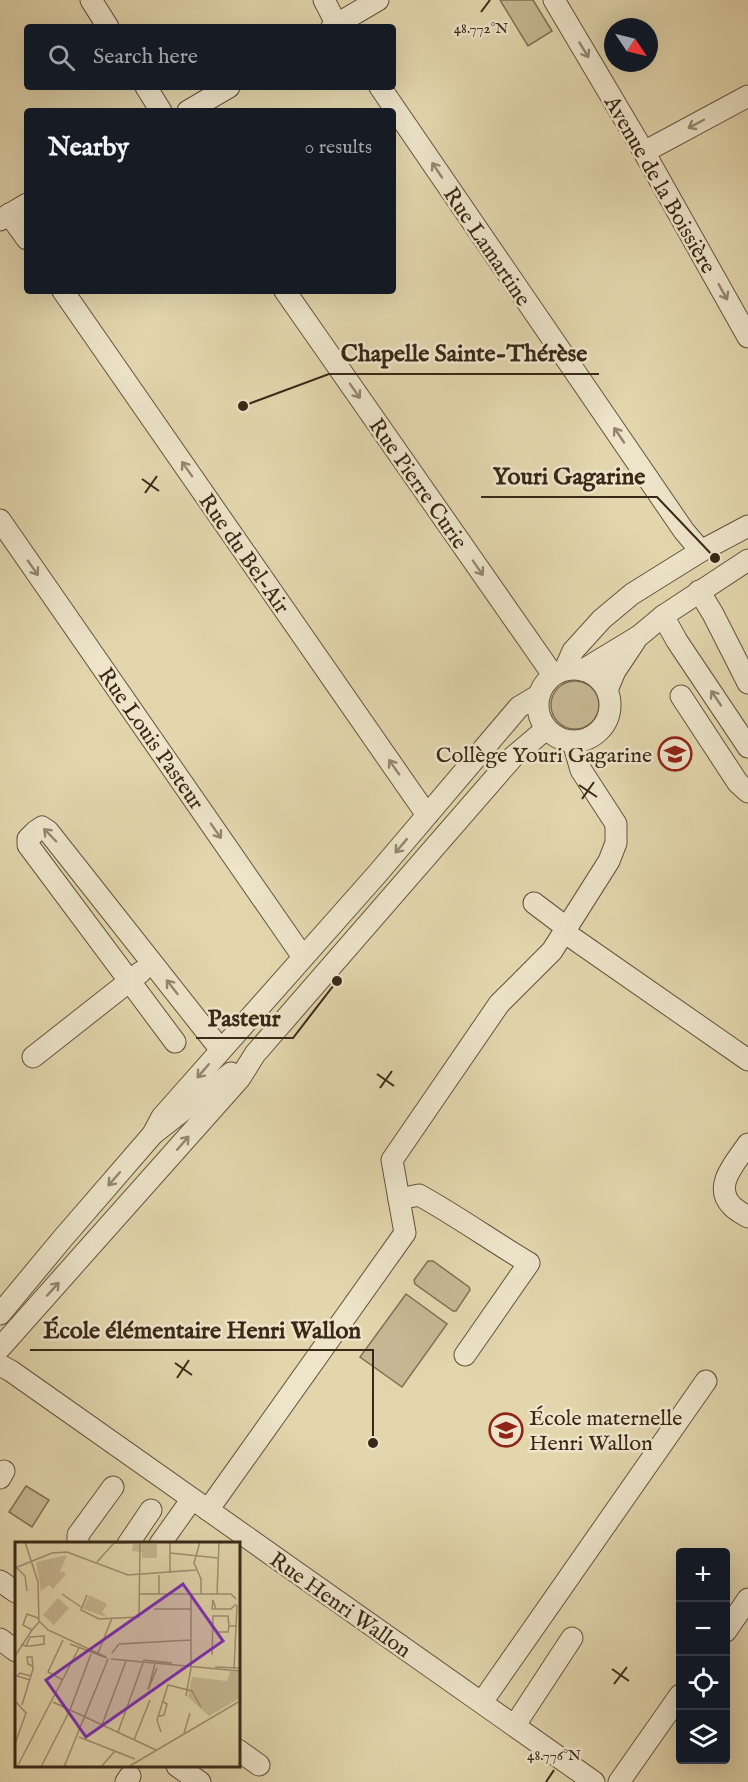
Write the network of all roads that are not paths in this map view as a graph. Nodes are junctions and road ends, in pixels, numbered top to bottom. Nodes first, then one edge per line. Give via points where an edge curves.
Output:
1 (91, 0) edge
2 (324, 0) edge
3 (378, 0) edge
4 (554, 0) edge
5 (106, 24) edge
6 (335, 24) edge
7 (339, 24) edge
8 (148, 90) edge
9 (224, 90) edge
10 (382, 90) edge
11 (748, 96) edge
12 (159, 108) edge
13 (193, 108) edge
14 (394, 108) edge
15 (396, 110) edge
16 (644, 152) junction
17 (12, 213) edge
18 (24, 234) edge
19 (65, 294) edge
20 (287, 294) edge
21 (748, 337) edge
22 (0, 520) edge
23 (748, 525) edge
24 (701, 551) junction
25 (748, 560) edge
26 (699, 591) junction
27 (663, 616) junction
28 (639, 636) junction
29 (567, 671) junction
30 (748, 683) edge
31 (607, 690) junction
32 (539, 695) junction
33 (681, 696) dead end
34 (546, 729) junction
35 (573, 742) junction
36 (748, 747) edge
37 (748, 792) edge
38 (427, 815) junction
39 (534, 903) dead end
40 (566, 930) junction
41 (303, 957) junction
42 (152, 962) junction
43 (130, 981) junction
44 (175, 1042) dead end
45 (221, 1050) junction
46 (255, 1054) junction
47 (33, 1057) dead end
48 (748, 1060) edge
49 (153, 1134) junction
50 (748, 1144) edge
51 (399, 1199) junction
52 (748, 1217) edge
53 (0, 1314) edge
54 (0, 1348) edge
55 (465, 1355) dead end
56 (0, 1365) edge
57 (705, 1381) dead end
58 (113, 1487) dead end
59 (200, 1504) junction
60 (151, 1510) dead end
61 (241, 1540) edge
62 (78, 1542) edge
63 (129, 1542) edge
64 (162, 1542) edge
65 (0, 1581) edge
66 (15, 1591) edge
67 (748, 1599) edge
68 (730, 1625) edge
69 (572, 1638) dead end
70 (0, 1639) edge
71 (15, 1650) edge
72 (482, 1702) junction
73 (676, 1702) edge
74 (514, 1725) junction
75 (240, 1751) edge
76 (259, 1765) dead end
77 (178, 1767) edge
78 (200, 1782) edge
79 (594, 1782) edge
80 (619, 1782) edge

1 - 5 street
2 - 6 street
3 - 7 street
4 -> 16 street, Avenue de la Boissière
8 - 12 street
9 - 13 street
14 -> 10 street, Rue Lamartine
11 -> 16 street
24 -> 15 street, Rue Lamartine
16 -> 21 street, Avenue de la Boissière
17 - 18 street
38 -> 19 street, Rue du Bel-Air
20 -> 29 street, Rue Pierre Curie
22 -> 41 street, Rue Louis Pasteur
23 - 24 street
24 - 29 street via 632,594 602,619 573,651
25 - 26 street
26 - 27 street
26 - 30 street
27 - 28 street
36 -> 27 street
28 - 29 street
28 - 31 street
29 - 31 street via 593,674
29 - 32 street via 544,684
31 - 35 street via 607,721 593,736
32 - 34 street via 537,707
32 - 38 street via 519,707
33 - 37 street via 738,783
34 - 35 street
34 - 46 street via 513,757
35 - 40 street via 581,770 616,824 616,843
38 -> 41 street
39 - 40 street
40 - 48 street
40 - 51 street via 552,951 499,1004 392,1160
41 - 45 street
42 - 43 street
42 -> 43 street via 48,831 42,827 36,831 28,838 28,845
45 -> 42 street
43 - 44 street
43 - 47 street
45 -> 49 street via 162,1117
46 - 49 street
54 -> 46 street via 240,1078
49 -> 53 street
50 - 52 street via 726,1176 724,1194 732,1206
51 - 55 street via 419,1195 529,1263
51 - 59 street via 405,1233
56 - 59 street, Rue Henri Wallon
57 - 72 street
58 - 62 street via 78,1536
59 - 61 street, Rue Henri Wallon
59 - 64 street
60 - 63 street
61 - 72 street, Rue Henri Wallon
65 - 66 street
67 - 68 street
69 - 74 street
70 - 71 street
72 - 74 street, Rue Henri Wallon
73 - 80 street
74 - 79 street, Rue Henri Wallon
75 - 76 street
77 - 78 street

